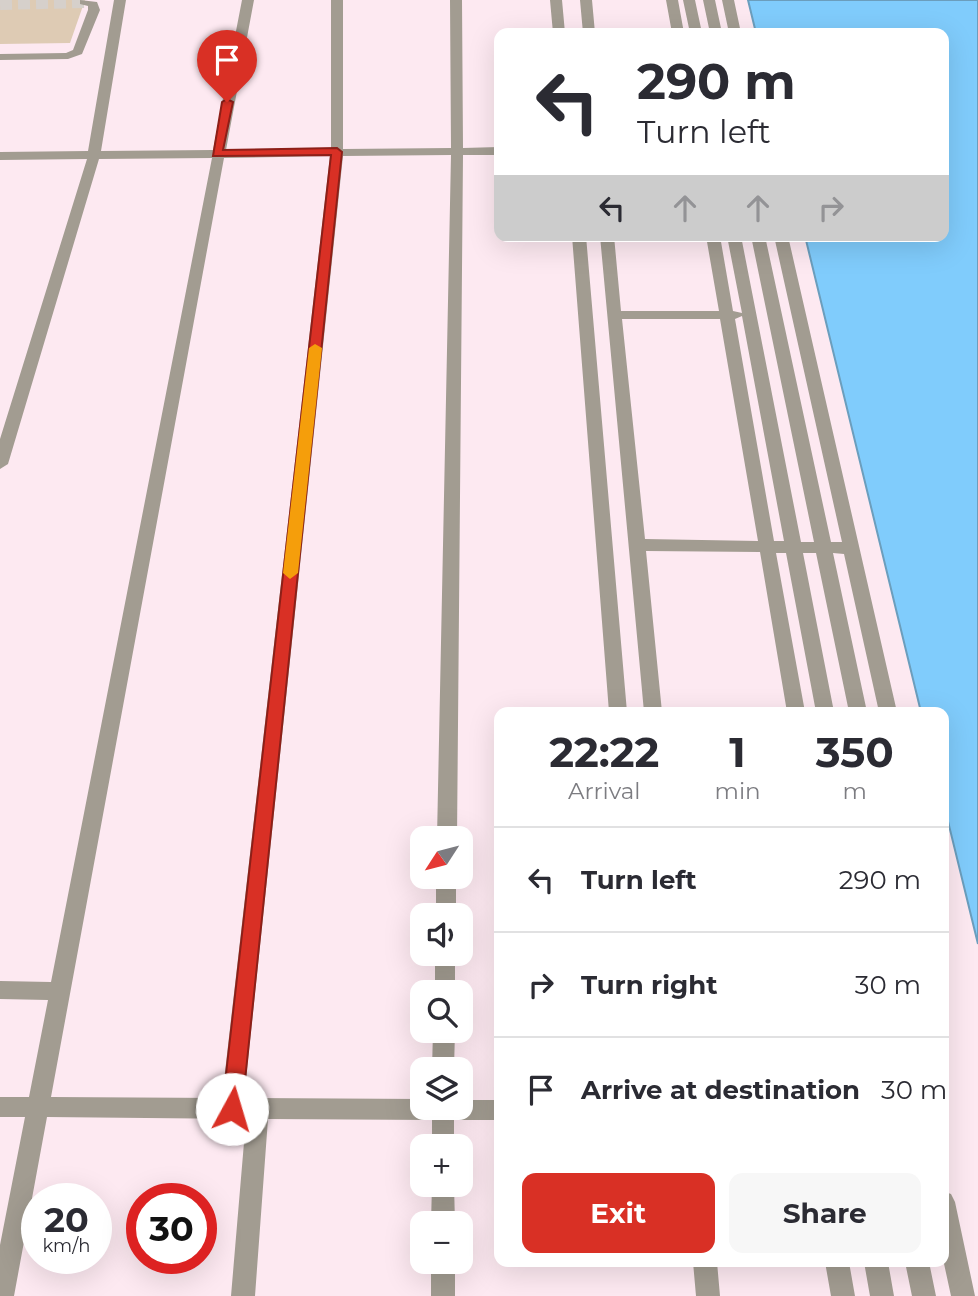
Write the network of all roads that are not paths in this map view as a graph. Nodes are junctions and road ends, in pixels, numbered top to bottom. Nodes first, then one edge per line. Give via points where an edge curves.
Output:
1 (120, 0) edge
2 (248, 0) edge
3 (337, 0) edge
4 (456, 0) edge
5 (555, 0) edge
6 (586, 0) edge
7 (672, 0) edge
8 (689, 0) edge
9 (709, 0) edge
10 (727, 0) edge
11 (84, 2) dead end
12 (558, 28) edge
13 (589, 28) edge
14 (677, 28) edge
15 (695, 28) edge
16 (715, 28) edge
17 (734, 28) edge
18 (0, 57) edge
19 (494, 150) edge
20 (457, 151) junction
21 (337, 152) junction
22 (217, 153) junction
23 (94, 155) junction
24 (0, 156) edge
25 (579, 242) edge
26 (608, 242) edge
27 (714, 242) edge
28 (735, 242) edge
29 (759, 242) edge
30 (782, 242) edge
31 (615, 315) junction
32 (727, 315) junction
33 (749, 315) junction
34 (775, 316) junction
35 (799, 316) junction
36 (0, 464) edge
37 (637, 545) junction
38 (767, 547) junction
39 (793, 547) junction
40 (823, 547) junction
41 (851, 548) junction
42 (618, 707) edge
43 (653, 707) edge
44 (795, 707) edge
45 (824, 707) edge
46 (857, 707) edge
47 (887, 707) edge
48 (447, 826) edge
49 (0, 990) edge
50 (60, 991) junction
51 (0, 1107) edge
52 (38, 1107) junction
53 (232, 1109) junction
54 (258, 1109) junction
55 (410, 1109) edge
56 (473, 1110) edge
57 (494, 1110) edge
58 (949, 1230) edge
59 (705, 1267) edge
60 (838, 1267) edge
61 (877, 1267) edge
62 (919, 1267) edge
63 (443, 1274) edge
64 (2, 1296) edge
65 (243, 1296) edge
66 (443, 1296) edge
67 (708, 1296) edge
68 (843, 1296) edge
69 (882, 1296) edge
70 (924, 1296) edge
71 (963, 1296) edge

1 - 23 street
2 - 22 street
3 - 21 street
4 - 20 street
5 - 12 street
6 - 13 street
7 - 14 street
8 - 15 street
9 - 16 street
10 - 17 street
11 - 18 street via 93,4 94,10 78,52 60,57
19 - 20 street
20 - 21 street
20 - 48 street
21 - 22 street
21 - 53 street
22 - 23 street
22 - 50 street
23 - 24 street
23 - 36 street
25 - 42 street
26 - 31 street
27 - 32 street
28 - 33 street
29 - 34 street
30 - 35 street
31 - 32 street
31 - 37 street
32 - 33 street
32 - 38 street
33 - 34 street
33 - 39 street
34 - 35 street
34 - 40 street
35 - 41 street
37 - 38 street
37 - 43 street
38 - 39 street
38 - 44 street
39 - 40 street
39 - 45 street
40 - 41 street
40 - 46 street
41 - 47 street
49 - 50 street
50 - 52 street
51 - 52 street
52 - 53 street
52 - 64 street
53 - 54 street
54 - 55 street
54 - 65 street
56 - 57 street
58 - 71 street
59 - 67 street
60 - 68 street
61 - 69 street
62 - 70 street
63 - 66 street

